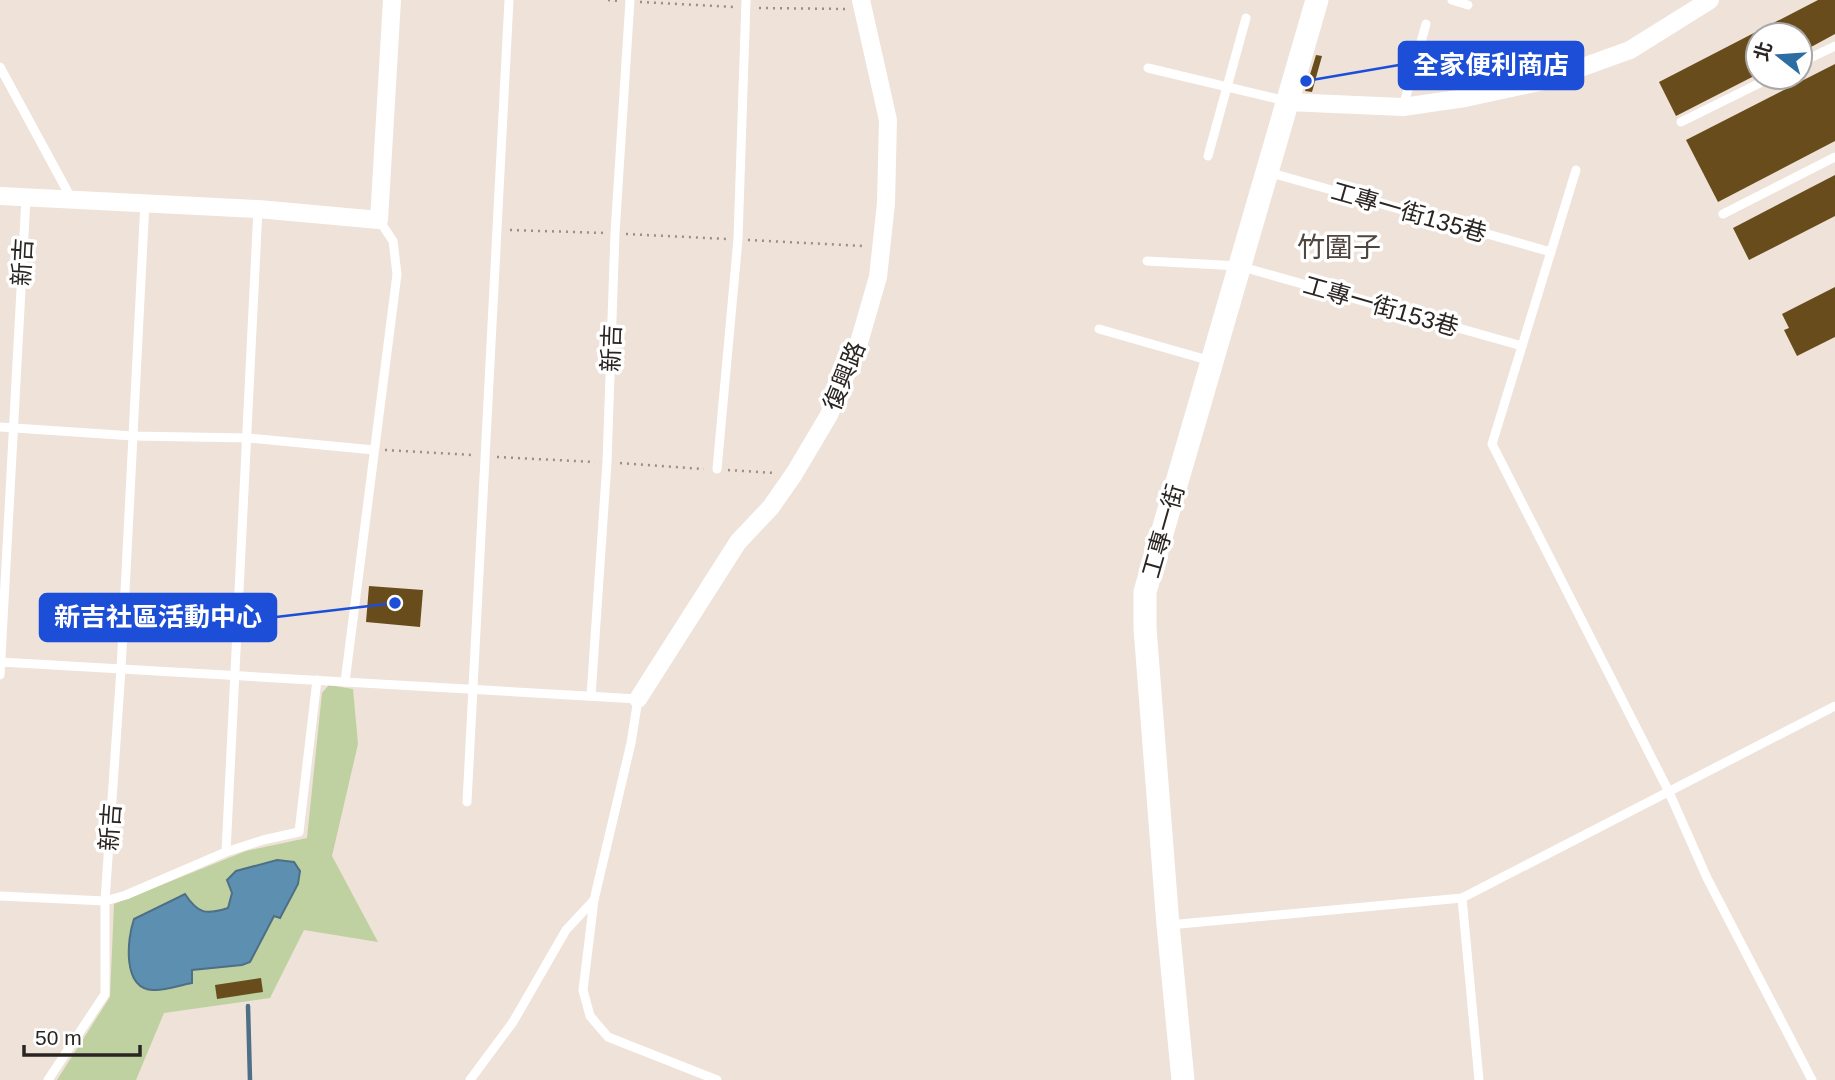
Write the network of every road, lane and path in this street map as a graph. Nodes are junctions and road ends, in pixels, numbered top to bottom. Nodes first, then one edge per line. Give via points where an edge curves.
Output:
1 (392, 0) edge
2 (509, 0) edge
3 (630, 0) edge
4 (746, 0) edge
5 (861, 0) edge
6 (1317, 0) edge
7 (1452, 0) edge
8 (1710, 0) edge
9 (1468, 5) dead end
10 (1246, 18) dead end
11 (1426, 24) dead end
12 (1835, 46) edge
13 (1814, 56) edge
14 (0, 67) edge
15 (1148, 68) dead end
16 (1228, 87) junction
17 (1744, 91) edge
18 (1287, 102) junction
19 (1403, 107) junction
20 (1681, 122) dead end
21 (1208, 156) dead end
22 (1835, 157) edge
23 (1576, 170) dead end
24 (1266, 172) junction
25 (0, 196) edge
26 (26, 198) junction
27 (71, 198) junction
28 (145, 202) junction
29 (258, 209) junction
30 (1723, 214) dead end
31 (379, 220) junction
32 (496, 229) junction
33 (615, 233) junction
34 (738, 239) junction
35 (881, 247) junction
36 (1551, 252) junction
37 (1147, 261) dead end
38 (1239, 266) junction
39 (1099, 329) dead end
40 (1522, 346) junction
41 (1212, 361) junction
42 (0, 427) edge
43 (14, 428) junction
44 (133, 436) junction
45 (248, 438) junction
46 (374, 450) junction
47 (485, 456) junction
48 (607, 462) junction
49 (717, 469) junction
50 (794, 474) junction
51 (0, 662) edge
52 (121, 669) junction
53 (0, 676) edge
54 (236, 676) junction
55 (317, 680) junction
56 (345, 682) junction
57 (473, 689) junction
58 (591, 696) junction
59 (638, 699) junction
60 (1835, 706) edge
61 (1668, 790) junction
62 (467, 802) dead end
63 (226, 852) junction
64 (0, 896) edge
65 (1462, 898) junction
66 (594, 900) junction
67 (105, 901) junction
68 (1168, 925) junction
69 (48, 1080) edge
70 (470, 1080) edge
71 (717, 1080) edge
72 (1183, 1080) edge
73 (1479, 1080) edge
74 (1812, 1080) edge

1 - 31 street
2 - 32 lane
3 - 33 lane, 新吉
4 - 34 lane
5 - 35 street, 復興路 via 888,120
6 - 18 street, 工專一街
7 - 9 lane
8 - 19 street via 1630,50 1556,76
10 - 16 lane
11 - 19 lane
12 - 13 lane
14 - 27 lane
15 - 16 lane
16 - 18 lane
16 - 21 lane
17 - 20 lane
18 - 19 street
18 - 24 street, 工專一街
22 - 30 lane
23 - 36 lane
24 - 36 lane, 工專一街135巷
24 - 38 street, 工專一街
25 - 26 street
26 - 27 street
26 - 43 lane, 新吉
27 - 28 street
28 - 29 street
28 - 44 lane, 新吉
29 - 31 street
29 - 45 lane
31 - 46 lane via 393,241 397,274
32 - 33 path
32 - 47 lane
33 - 34 path
33 - 48 lane, 新吉
34 - 35 path
34 - 49 lane
35 - 50 street, 復興路 via 878,278 848,374
36 - 40 lane
37 - 38 lane, 工專一街153巷
38 - 40 lane, 工專一街153巷
38 - 41 street, 工專一街
39 - 41 lane
40 - 61 lane via 1492,444
41 - 68 street, 工專一街 via 1145,592
42 - 43 lane
43 - 44 lane
43 - 51 lane, 新吉
44 - 45 lane
44 - 52 lane, 新吉
45 - 46 lane
45 - 54 lane
46 - 47 path
46 - 56 lane
47 - 48 path
47 - 57 lane
48 - 49 path
48 - 58 lane, 新吉
49 - 50 path
50 - 59 street, 復興路 via 738,542
51 - 52 lane
51 - 53 lane, 新吉
52 - 54 lane
52 - 67 lane, 新吉
54 - 55 lane
54 - 63 lane
55 - 56 lane
55 - 63 lane via 299,832
56 - 57 lane
57 - 58 lane
57 - 62 lane
58 - 59 lane
59 - 66 lane
60 - 61 lane
61 - 65 lane
61 - 74 lane via 1707,878
63 - 67 lane
64 - 67 lane
65 - 68 lane
65 - 73 lane
66 - 70 lane via 566,930 513,1022
66 - 71 lane via 583,990 590,1016 608,1037
67 - 69 lane, 新吉 via 105,994
68 - 72 street, 工專一街

